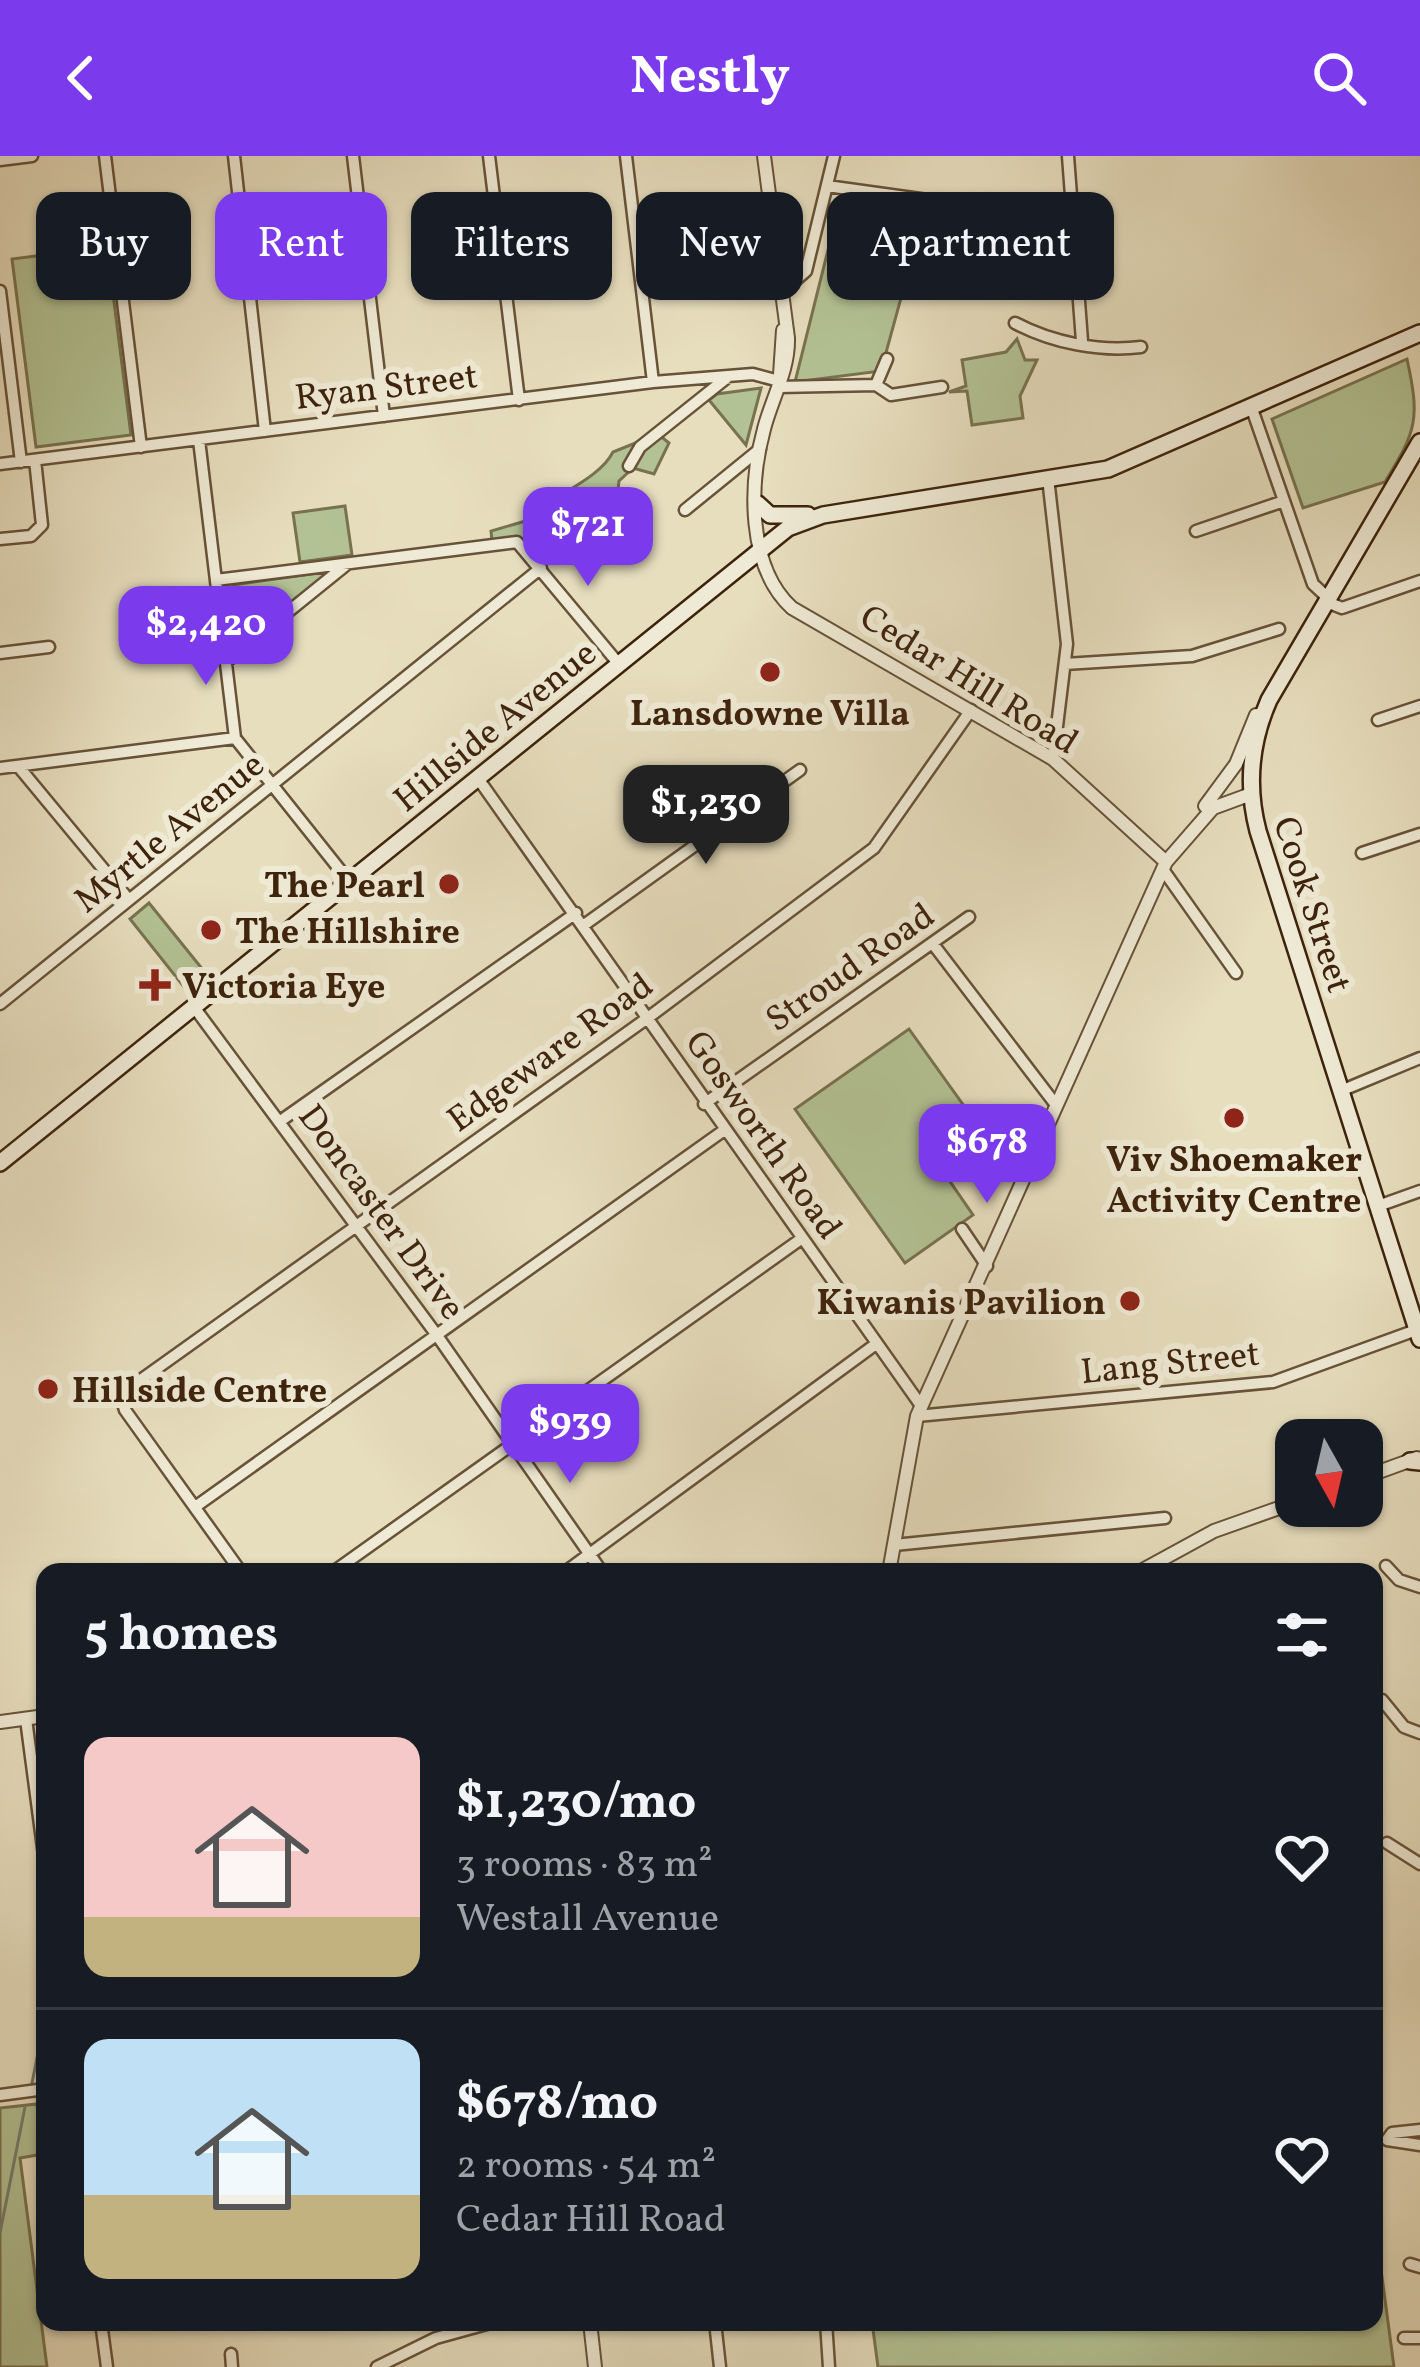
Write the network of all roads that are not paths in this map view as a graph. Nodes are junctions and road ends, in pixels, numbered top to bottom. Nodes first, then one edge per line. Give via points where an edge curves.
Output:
1 (32, 156) edge
2 (104, 156) edge
3 (234, 156) edge
4 (352, 156) edge
5 (489, 156) edge
6 (626, 156) edge
7 (764, 156) edge
8 (834, 156) edge
9 (1068, 156) edge
10 (0, 160) edge
11 (827, 186) junction
12 (768, 192) edge
13 (870, 192) edge
14 (1070, 192) edge
15 (803, 274) edge
16 (0, 291) edge
17 (782, 300) edge
18 (1079, 300) edge
19 (1016, 323) dead end
20 (1420, 333) edge
21 (1082, 341) junction
22 (1141, 346) dead end
23 (887, 359) dead end
24 (731, 375) junction
25 (653, 382) junction
26 (779, 382) junction
27 (876, 385) junction
28 (942, 387) dead end
29 (519, 400) junction
30 (1252, 409) junction
31 (384, 416) junction
32 (265, 430) junction
33 (199, 440) junction
34 (1420, 442) edge
35 (141, 447) junction
36 (760, 449) junction
37 (35, 460) junction
38 (21, 462) junction
39 (0, 464) edge
40 (629, 466) dead end
41 (1048, 478) junction
42 (1284, 501) junction
43 (758, 504) junction
44 (685, 509) dead end
45 (824, 515) junction
46 (1196, 531) dead end
47 (0, 539) edge
48 (758, 550) junction
49 (348, 563) junction
50 (541, 568) junction
51 (216, 580) junction
52 (1420, 581) edge
53 (1328, 600) junction
54 (1279, 629) dead end
55 (49, 647) dead end
56 (0, 653) edge
57 (226, 662) junction
58 (618, 663) junction
59 (1064, 664) junction
60 (1269, 700) junction
61 (1420, 706) edge
62 (971, 710) junction
63 (1378, 720) dead end
64 (235, 738) junction
65 (1053, 759) junction
66 (18, 766) junction
67 (0, 768) edge
68 (800, 770) dead end
69 (477, 777) junction
70 (272, 786) junction
71 (1251, 794) junction
72 (1197, 823) junction
73 (1420, 834) edge
74 (1362, 853) dead end
75 (1165, 866) junction
76 (348, 880) junction
77 (129, 901) junction
78 (575, 913) junction
79 (969, 917) dead end
80 (584, 926) junction
81 (933, 944) junction
82 (1236, 973) dead end
83 (0, 1004) edge
84 (194, 1007) junction
85 (649, 1017) junction
86 (1420, 1058) edge
87 (1342, 1090) junction
88 (704, 1104) junction
89 (1056, 1105) junction
90 (279, 1122) junction
91 (724, 1131) junction
92 (0, 1163) edge
93 (1420, 1191) edge
94 (1378, 1206) junction
95 (356, 1226) junction
96 (962, 1229) dead end
97 (801, 1239) junction
98 (987, 1267) junction
99 (1419, 1332) edge
100 (436, 1334) junction
101 (876, 1344) junction
102 (920, 1412) junction
103 (513, 1444) junction
104 (1416, 1460) edge
105 (1383, 1471) edge
106 (195, 1507) junction
107 (1275, 1509) edge
108 (1165, 1518) dead end
109 (894, 1545) junction
110 (590, 1554) junction
111 (235, 1563) edge
112 (346, 1563) edge
113 (578, 1563) edge
114 (596, 1563) edge
115 (891, 1563) edge
116 (1155, 1563) edge
117 (1387, 1566) dead end
118 (1420, 1587) edge
119 (1383, 1701) edge
120 (36, 1717) edge
121 (26, 1719) junction
122 (0, 1722) edge
123 (1420, 1733) edge
124 (36, 1795) edge
125 (1387, 1843) dead end
126 (1418, 1865) edge
127 (36, 2090) edge
128 (0, 2095) edge
129 (1420, 2130) edge
130 (1420, 2145) edge
131 (102, 2331) edge
132 (461, 2331) edge
133 (591, 2331) edge
134 (716, 2331) edge
135 (827, 2331) edge
136 (1404, 2338) dead end
137 (1420, 2338) edge
138 (829, 2366) edge
139 (107, 2367) edge
140 (377, 2367) edge
141 (596, 2367) edge
142 (720, 2367) edge

1 - 10 street
2 - 35 street
3 - 32 street
4 - 31 street
5 - 29 street
6 - 25 street
7 - 12 street, Cedar Hill Road
8 - 11 street
9 - 14 street
11 - 13 street
11 - 15 street
16 - 38 street
17 - 26 street, Cedar Hill Road via 789,352
18 - 21 street
19 - 21 street via 1042,337
20 - 30 main road, Hillside Avenue
21 - 22 street via 1097,349
23 - 27 street
24 - 25 street, Ryan Street
24 - 26 street, Ryan Street
24 - 40 street via 653,435
25 - 29 street, Ryan Street
26 - 27 street, Ryan Street
26 - 36 street, Cedar Hill Road
27 - 28 street, Ryan Street via 896,397
29 - 31 street, Ryan Street
30 - 41 main road, Hillside Avenue via 1126,463
30 - 42 street
31 - 32 street, Ryan Street
32 - 33 street, Ryan Street
33 - 35 street, Ryan Street
33 - 51 street
34 - 53 main road, Cook Street
35 - 37 street, Ryan Street
36 - 43 street, Cedar Hill Road
36 - 44 street
37 - 38 street, Ryan Street
37 - 47 street via 41,529
38 - 39 street, Ryan Street
41 - 45 main road, Hillside Avenue
41 - 59 street
42 - 46 street
42 - 53 street via 1313,584
43 - 45 main road via 770,514
43 - 48 street, Cedar Hill Road
45 - 48 main road, Hillside Avenue
48 - 58 main road, Hillside Avenue
48 - 62 street, Cedar Hill Road via 792,608
49 - 50 street via 508,541 523,545
49 - 51 street
49 - 57 street
50 - 58 street
50 - 70 street, Myrtle Avenue
51 - 57 street
52 - 53 street via 1342,608
53 - 60 main road, Cook Street
54 - 59 street via 1192,656
55 - 56 street
57 - 64 street
58 - 69 main road, Hillside Avenue
59 - 65 street
60 - 71 main road, Cook Street via 1254,743
60 - 72 street via 1258,706 1237,764
61 - 63 street
62 - 65 street, Cedar Hill Road
62 - 85 street, Edgeware Road via 874,848
64 - 66 street
64 - 70 street
65 - 75 street, Cedar Hill Road
66 - 67 street
66 - 77 street
68 - 80 street
69 - 76 main road, Hillside Avenue
69 - 78 street, Gosworth Road
70 - 76 street
70 - 77 street, Myrtle Avenue
71 - 72 street via 1223,801
71 - 87 main road, Cook Street
72 - 75 street
73 - 74 street
75 - 82 street
75 - 89 street
76 - 84 main road, Hillside Avenue
77 - 83 street, Myrtle Avenue
78 - 80 street, Gosworth Road
78 - 90 street
79 - 81 street, Stroud Road
80 - 85 street, Gosworth Road
81 - 88 street, Stroud Road
81 - 89 street
84 - 90 street, Doncaster Drive
84 - 92 main road, Hillside Avenue
85 - 88 street, Gosworth Road
85 - 95 street, Edgeware Road
86 - 87 street
87 - 94 main road, Cook Street
88 - 91 street, Gosworth Road
89 - 98 street
90 - 95 street, Doncaster Drive
91 - 97 street, Gosworth Road
91 - 100 street
93 - 94 street
94 - 99 main road, Cook Street
95 - 100 street, Doncaster Drive
95 - 106 street, Edgeware Road via 128,1389 122,1400
96 - 98 street
97 - 101 street, Gosworth Road
97 - 103 street
98 - 102 street
99 - 102 street, Lang Street via 1273,1382
100 - 103 street, Doncaster Drive
100 - 106 street
101 - 102 street, Gosworth Road
101 - 110 street
102 - 109 street
103 - 110 street, Doncaster Drive
103 - 112 street
104 - 105 street
106 - 111 street
107 - 116 street
108 - 109 street
109 - 115 street
110 - 113 street
110 - 114 street, Doncaster Drive
117 - 118 street
119 - 123 street
120 - 121 street
121 - 122 street
121 - 124 street
125 - 126 street
127 - 128 street
129 - 130 street via 1387,2140
131 - 139 street
132 - 140 street
133 - 141 street
134 - 142 street
135 - 138 street
136 - 137 street

